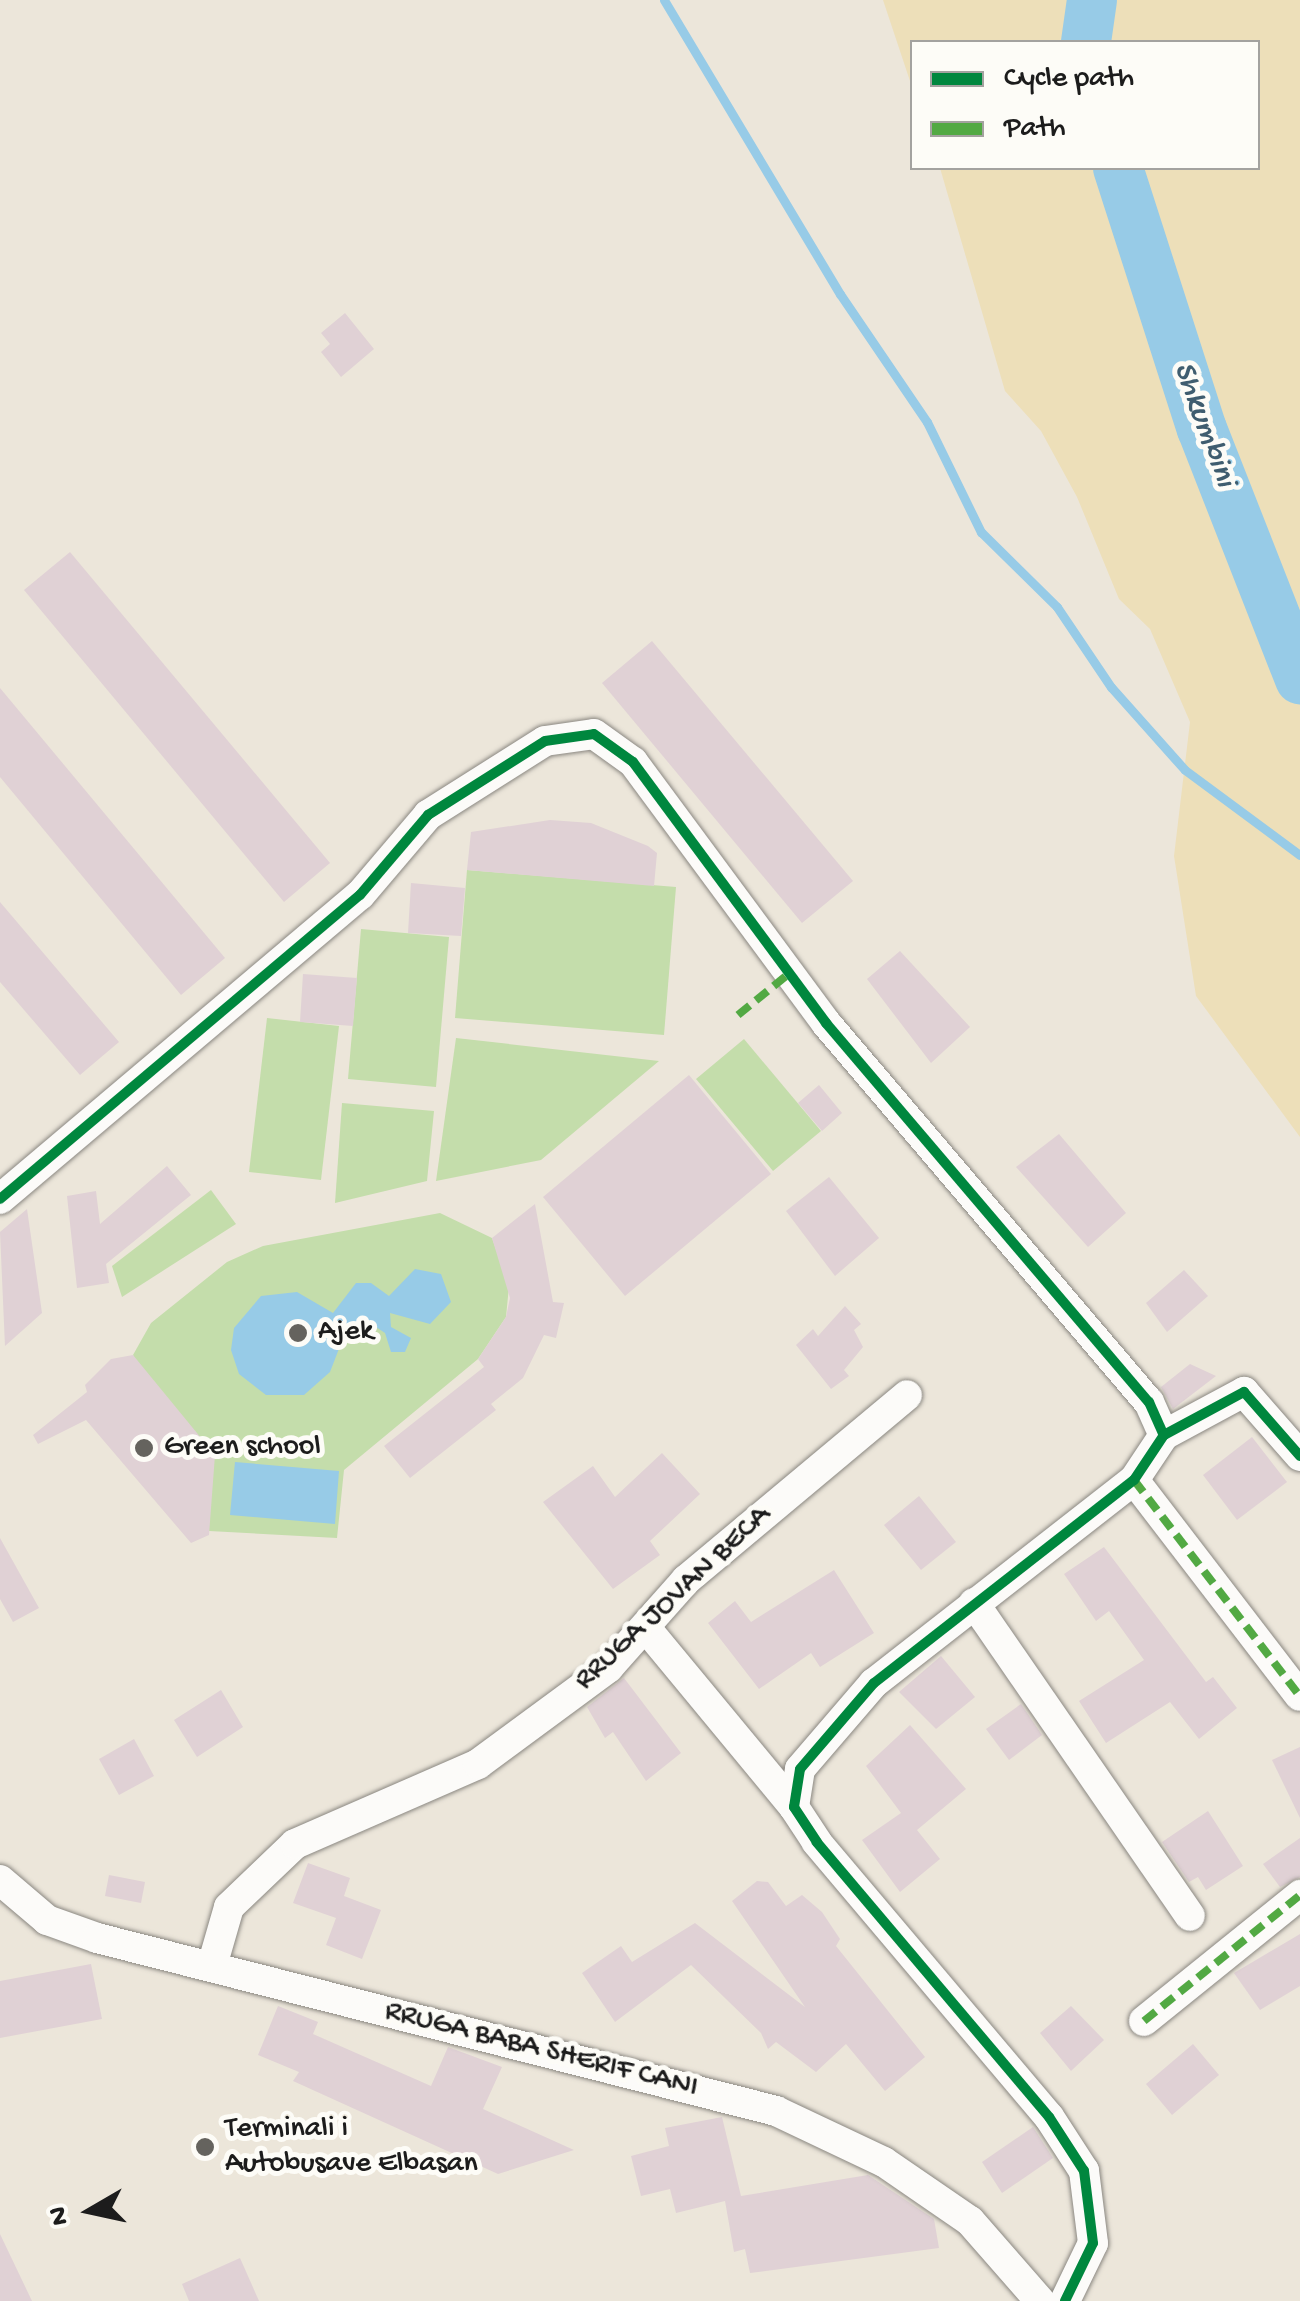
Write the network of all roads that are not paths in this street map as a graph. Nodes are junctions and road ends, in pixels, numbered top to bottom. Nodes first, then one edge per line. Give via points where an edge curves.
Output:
1 (0, 1199) edge
2 (907, 1395) dead end
3 (1164, 1435) junction
4 (1300, 1456) edge
5 (1134, 1480) junction
6 (974, 1604) junction
7 (646, 1628) junction
8 (1300, 1696) edge
9 (794, 1807) junction
10 (0, 1880) edge
11 (1300, 1895) edge
12 (1190, 1916) dead end
13 (212, 1966) junction
14 (1144, 2020) dead end
15 (1040, 2301) edge
16 (1065, 2301) edge

1 - 3 street via 360,895 412,828 545,741 586,733 633,762 826,1023 1148,1402
2 - 7 street, RRUGA JOVAN BECA via 686,1580
3 - 4 street via 1244,1392
3 - 5 street
5 - 6 street
5 - 8 street
6 - 9 street via 842,1715 800,1769
6 - 12 street
7 - 9 street
7 - 13 street, RRUGA JOVAN BECA via 608,1668 478,1764 295,1844 228,1907
9 - 16 street via 1049,2116 1084,2171 1093,2243
10 - 13 street, RRUGA BABA SHERIF CANI via 47,1920
11 - 14 street
13 - 15 street, RRUGA BABA SHERIF CANI via 776,2110 884,2162 970,2220

